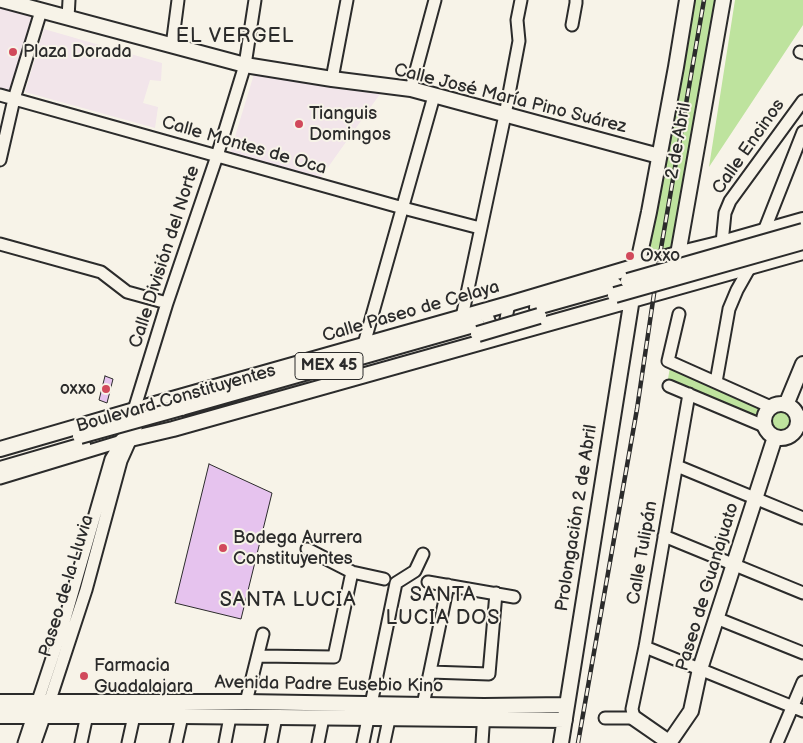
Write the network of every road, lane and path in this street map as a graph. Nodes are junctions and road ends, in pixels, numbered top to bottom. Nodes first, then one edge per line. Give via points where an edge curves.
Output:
1 (2, 0) edge
2 (70, 0) edge
3 (178, 0) edge
4 (255, 0) edge
5 (347, 0) edge
6 (435, 0) edge
7 (521, 0) edge
8 (576, 0) edge
9 (687, 0) edge
10 (723, 0) edge
11 (40, 10) junction
12 (68, 18) junction
13 (572, 25) dead end
14 (172, 46) junction
15 (245, 64) junction
16 (332, 79) junction
17 (411, 90) junction
18 (0, 95) edge
19 (434, 96) junction
20 (14, 99) junction
21 (803, 101) edge
22 (505, 115) junction
23 (803, 132) edge
24 (217, 156) junction
25 (659, 156) junction
26 (0, 160) edge
27 (403, 208) junction
28 (803, 220) edge
29 (480, 228) junction
30 (764, 231) junction
31 (803, 231) edge
32 (803, 242) edge
33 (722, 243) junction
34 (0, 244) edge
35 (803, 252) edge
36 (677, 254) junction
37 (636, 267) junction
38 (750, 267) junction
39 (729, 273) junction
40 (673, 288) junction
41 (613, 290) junction
42 (737, 290) junction
43 (631, 300) junction
44 (167, 303) junction
45 (512, 303) junction
46 (679, 314) dead end
47 (462, 317) junction
48 (479, 328) junction
49 (518, 332) junction
50 (364, 344) junction
51 (803, 364) edge
52 (716, 382) junction
53 (669, 386) dead end
54 (689, 394) junction
55 (786, 405) junction
56 (771, 407) junction
57 (139, 408) junction
58 (178, 408) junction
59 (800, 420) edge
60 (92, 423) junction
61 (764, 426) junction
62 (173, 428) junction
63 (790, 436) junction
64 (775, 437) junction
65 (127, 440) junction
66 (81, 441) junction
67 (803, 442) edge
68 (103, 447) junction
69 (0, 449) edge
70 (0, 459) edge
71 (677, 466) junction
72 (0, 469) edge
73 (0, 478) edge
74 (755, 498) junction
75 (803, 518) edge
76 (664, 536) junction
77 (307, 549) dead end
78 (423, 554) dead end
79 (733, 564) junction
80 (352, 572) junction
81 (384, 579) dead end
82 (428, 582) dead end
83 (448, 585) junction
84 (496, 593) junction
85 (803, 593) edge
86 (514, 597) dead end
87 (716, 618) junction
88 (263, 634) dead end
89 (645, 647) junction
90 (803, 653) edge
91 (258, 656) junction
92 (700, 669) junction
93 (430, 672) junction
94 (803, 682) edge
95 (0, 702) edge
96 (246, 702) junction
97 (371, 704) junction
98 (392, 704) junction
99 (423, 705) junction
100 (567, 705) junction
101 (41, 709) junction
102 (798, 709) edge
103 (484, 713) junction
104 (87, 715) junction
105 (134, 716) junction
106 (182, 716) junction
107 (230, 717) junction
108 (276, 717) junction
109 (323, 718) junction
110 (604, 718) dead end
111 (634, 718) junction
112 (368, 719) junction
113 (389, 719) junction
114 (1, 720) edge
115 (565, 720) junction
116 (24, 743) edge
117 (35, 743) edge
118 (81, 743) edge
119 (128, 743) edge
120 (176, 743) edge
121 (224, 743) edge
122 (270, 743) edge
123 (318, 743) edge
124 (363, 743) edge
125 (384, 743) edge
126 (482, 743) edge
127 (561, 743) edge
128 (670, 743) edge
129 (777, 743) edge

1 - 11 main road, Calle José María Pino Suárez
2 - 12 street
3 - 14 street
4 - 15 street, Calle División del Norte
5 - 16 street
6 - 17 street
7 - 22 street via 517,20 519,41
8 - 13 street
9 - 25 main road, Prolongación 2 de Abril
10 - 36 main road, 2 de Abril
11 - 12 main road, Calle José María Pino Suárez
11 - 20 street
12 - 14 main road, Calle José María Pino Suárez
14 - 15 main road, Calle José María Pino Suárez
15 - 16 main road, Calle José María Pino Suárez
15 - 24 street, Calle División del Norte
16 - 17 main road, Calle José María Pino Suárez
17 - 19 main road, Calle José María Pino Suárez
18 - 20 street, Calle Montes de Oca
19 - 22 main road, Calle José María Pino Suárez
19 - 27 street
20 - 24 street, Calle Montes de Oca
20 - 26 street
21 - 33 street, Calle Encinos via 730,201 725,213
22 - 25 main road, Calle José María Pino Suárez
22 - 29 street
23 - 30 street, Calle Encinos
24 - 27 street, Calle Montes de Oca
24 - 44 street, Calle División del Norte
25 - 37 main road, Prolongación 2 de Abril
27 - 29 street, Calle Montes de Oca
27 - 50 street
28 - 30 main road, Calle Paseo de Celaya
29 - 47 street
30 - 33 main road, Calle Paseo de Celaya
31 - 41 main road, MEX 45, bridge
32 - 41 main road, MEX 45, bridge
33 - 36 main road, Calle Paseo de Celaya
33 - 39 street, Calle Encinos via 717,260
34 - 44 street via 101,272 127,292
35 - 38 main road, Calle Paseo de Celaya
36 - 37 main road, Calle Paseo de Celaya
36 - 40 main road, 2 de Abril
37 - 41 main road, Calle Paseo de Celaya
37 - 43 main road, Prolongación 2 de Abril
38 - 39 main road, Calle Paseo de Celaya
38 - 42 street
39 - 40 main road, Calle Paseo de Celaya
39 - 42 street
40 - 43 main road, Calle Paseo de Celaya
41 - 43 main road, Calle Paseo de Celaya
41 - 45 main road, Calle Paseo de Celaya
41 - 48 main road, MEX 45, bridge
41 - 49 main road, Calle Paseo de Celaya
42 - 52 street via 729,309
43 - 100 main road, Prolongación 2 de Abril
44 - 57 street, Calle División del Norte via 143,380
45 - 48 main road, Calle Paseo de Celaya
45 - 49 street via 506,319
46 - 52 street via 668,361
47 - 48 main road, Calle Paseo de Celaya
47 - 50 main road, Calle Paseo de Celaya
48 - 49 main road, Calle Paseo de Celaya
48 - 58 main road, Boulevard Constituyentes / MEX 45
48 - 62 main road, Calle Paseo de Celaya
50 - 58 main road, Calle Paseo de Celaya
51 - 55 main road
52 - 56 street
53 - 54 street
54 - 61 street
54 - 71 street, Calle Tulipán
55 - 56 main road
55 - 59 main road
56 - 61 main road via 766,412
57 - 58 main road, Calle Paseo de Celaya
57 - 60 main road, Calle Paseo de Celaya
57 - 65 street, Calle División del Norte
58 - 62 street via 164,406 162,416 165,424
58 - 66 main road, Boulevard Constituyentes / MEX 45, bridge
59 - 63 main road
60 - 68 street via 103,428
60 - 69 main road, Calle Paseo de Celaya
61 - 64 main road
62 - 65 main road, Calle Paseo de Celaya
63 - 64 main road
63 - 67 main road
64 - 74 main road, Paseo de Guanajuato
65 - 68 street, Calle Paseo de Celaya
65 - 101 street, Paseo de la Lluvia via 86,590
66 - 70 main road, Boulevard Constituyentes / MEX 45
66 - 72 main road, Boulevard Constituyentes / MEX 45
68 - 73 street, Calle Paseo de Celaya
71 - 74 street
71 - 76 street, Calle Tulipán
74 - 75 street
74 - 79 main road, Paseo de Guanajuato
76 - 79 street
76 - 89 street, Calle Tulipán
77 - 80 street
78 - 97 street via 414,571 396,584
79 - 85 street
79 - 87 main road, Paseo de Guanajuato
80 - 81 street
80 - 91 street via 334,657
82 - 83 street
83 - 84 street
83 - 93 street
84 - 86 street
84 - 93 street via 489,674
87 - 90 street
87 - 92 main road, Paseo de Guanajuato
88 - 91 street
89 - 92 street
89 - 111 street, Calle Tulipán via 632,709
91 - 96 street
92 - 102 street
92 - 128 main road, Paseo de Guanajuato via 691,712
93 - 99 street
94 - 102 street
95 - 101 main road, Avenida Padre Eusebio Kino
96 - 97 main road, Avenida Padre Eusebio Kino
96 - 101 main road, Avenida Padre Eusebio Kino
97 - 98 main road, Avenida Padre Eusebio Kino
97 - 112 street
98 - 99 main road, Avenida Padre Eusebio Kino
98 - 113 street
99 - 103 main road, Avenida Padre Eusebio Kino
100 - 103 main road, Avenida Padre Eusebio Kino
100 - 115 main road, Prolongación 2 de Abril
101 - 104 main road, Avenida Padre Eusebio Kino
101 - 114 main road, Avenida Padre Eusebio Kino
101 - 116 street, Paseo de la Lluvia
101 - 117 street, Paseo de la Lluvia
102 - 129 street
103 - 113 main road, Avenida Padre Eusebio Kino
103 - 115 main road, Avenida Padre Eusebio Kino
103 - 126 street
104 - 105 main road, Avenida Padre Eusebio Kino
104 - 118 street
105 - 106 main road, Avenida Padre Eusebio Kino
105 - 119 street
106 - 107 main road, Avenida Padre Eusebio Kino
106 - 120 street
107 - 108 main road, Avenida Padre Eusebio Kino
107 - 121 street
108 - 109 main road, Avenida Padre Eusebio Kino
108 - 122 street
109 - 112 main road, Avenida Padre Eusebio Kino
109 - 123 street
110 - 111 street
111 - 128 main road
112 - 113 main road, Avenida Padre Eusebio Kino
112 - 124 street
113 - 125 street
115 - 127 main road, Prolongación 2 de Abril

